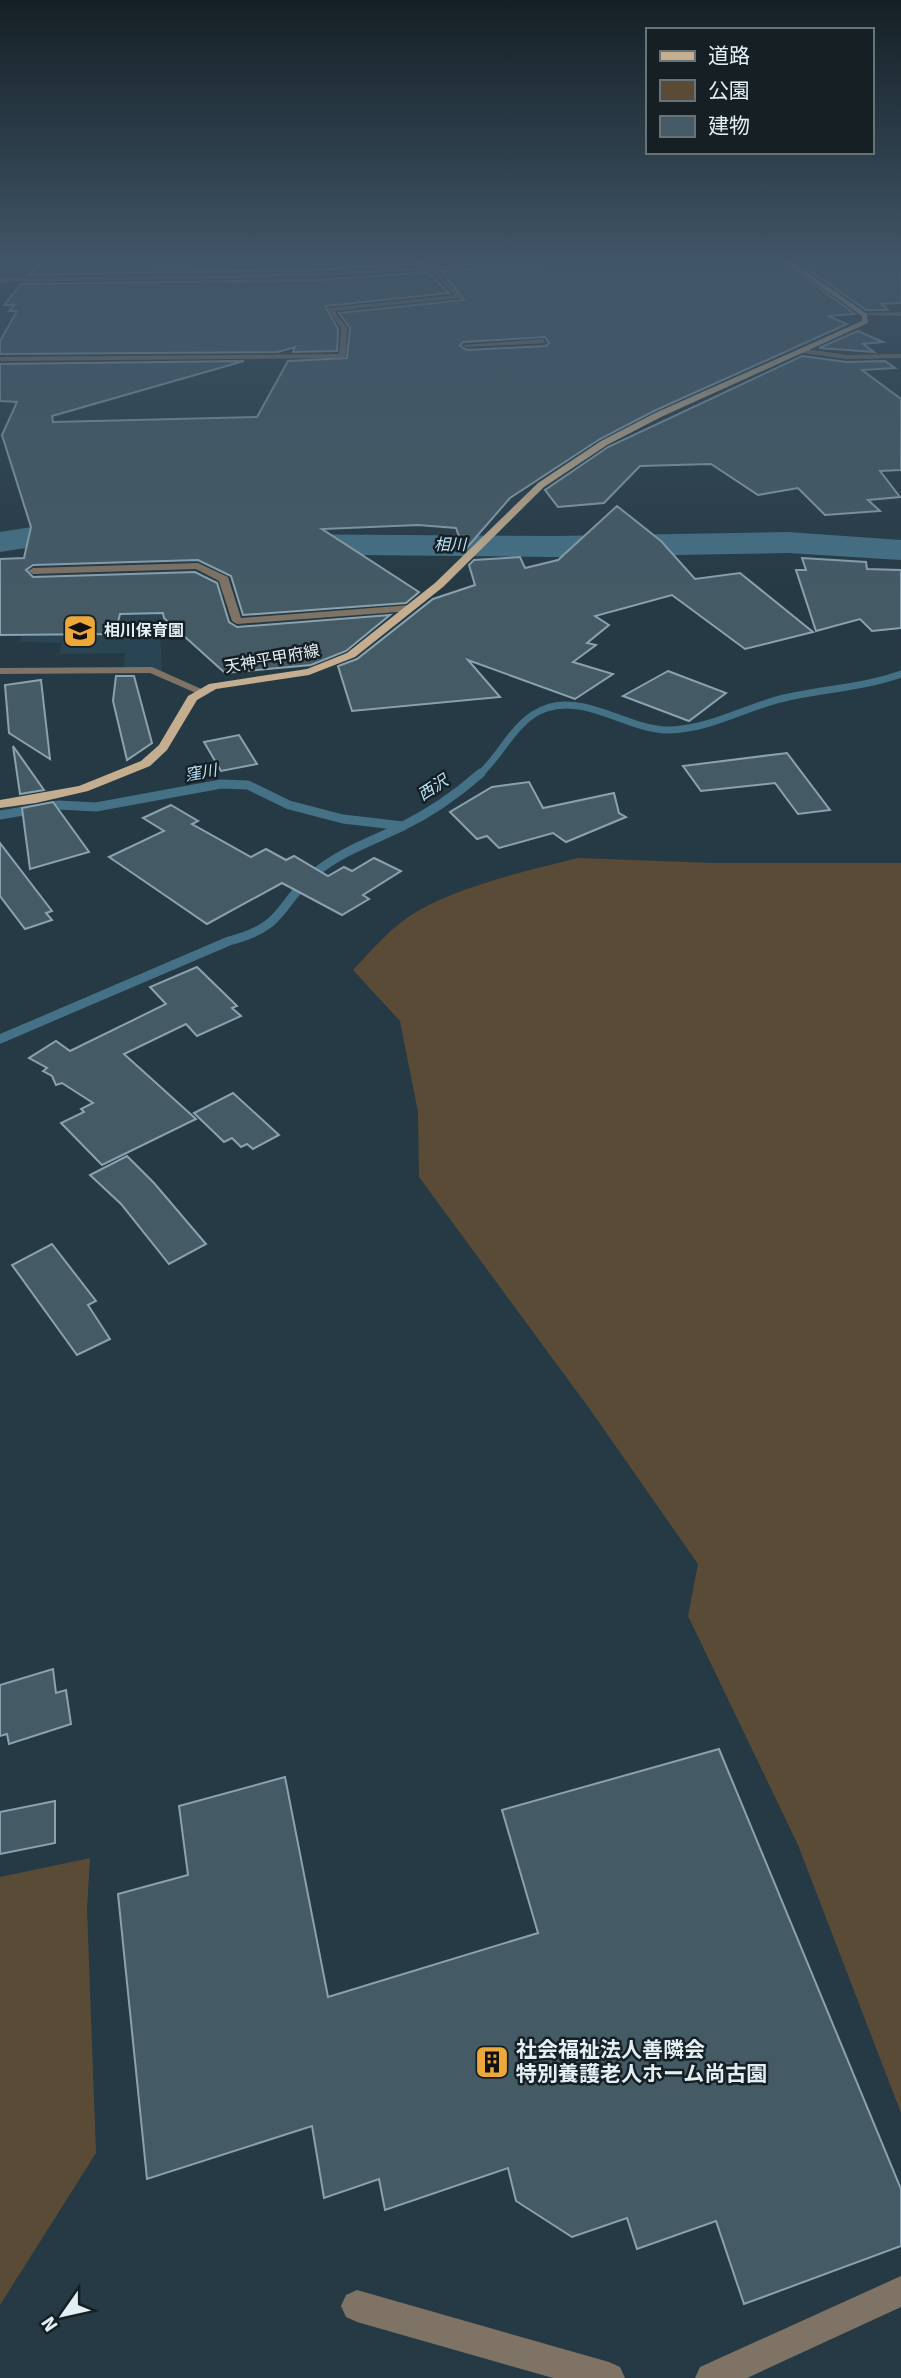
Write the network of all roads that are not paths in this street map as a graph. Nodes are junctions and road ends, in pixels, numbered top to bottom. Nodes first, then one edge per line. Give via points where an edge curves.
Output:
1 (766, 368) edge
2 (33, 571) dead end
3 (411, 608) junction
4 (0, 671) edge
5 (200, 691) junction
6 (0, 804) edge
7 (901, 2291) edge
8 (357, 2306) dead end
9 (609, 2378) edge
10 (711, 2378) edge

1 - 3 main road, 天神平甲府線 via 604,443 541,485
2 - 3 street via 198,566 224,579 237,621
3 - 5 main road, 天神平甲府線 via 361,648 329,665
4 - 5 street via 152,670
5 - 6 main road via 156,756 92,786
7 - 10 street
8 - 9 street

